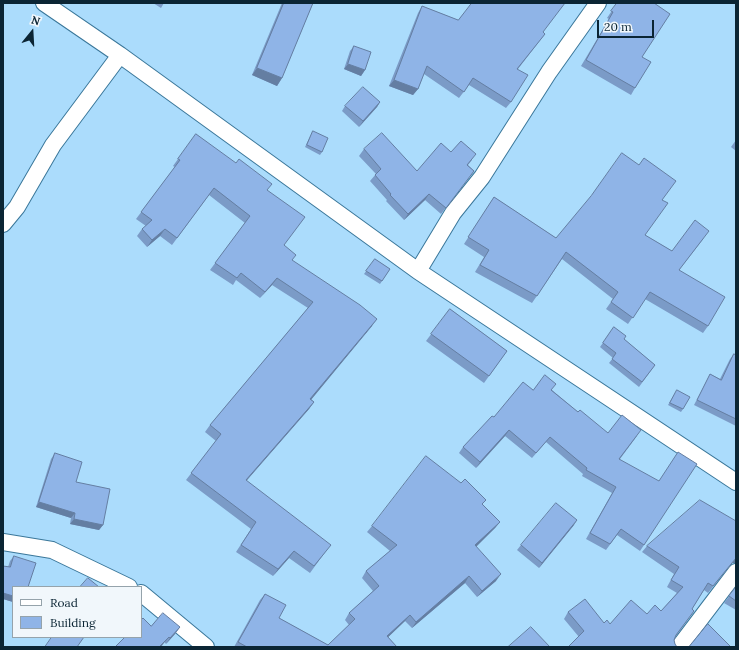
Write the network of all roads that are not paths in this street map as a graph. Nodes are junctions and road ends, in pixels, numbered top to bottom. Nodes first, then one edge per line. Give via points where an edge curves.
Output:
1 (44, 3) edge
2 (598, 3) edge
3 (120, 55) junction
4 (3, 224) edge
5 (418, 271) junction
6 (736, 482) edge
7 (3, 542) edge
8 (736, 572) edge
9 (127, 586) edge
10 (142, 594) edge
11 (204, 646) edge
12 (679, 647) edge

1 - 3 street
2 - 5 street via 549,72 482,177 453,213
3 - 4 street via 53,145 17,207
3 - 5 street
5 - 6 street
7 - 9 street via 52,550
8 - 12 street
10 - 11 street

